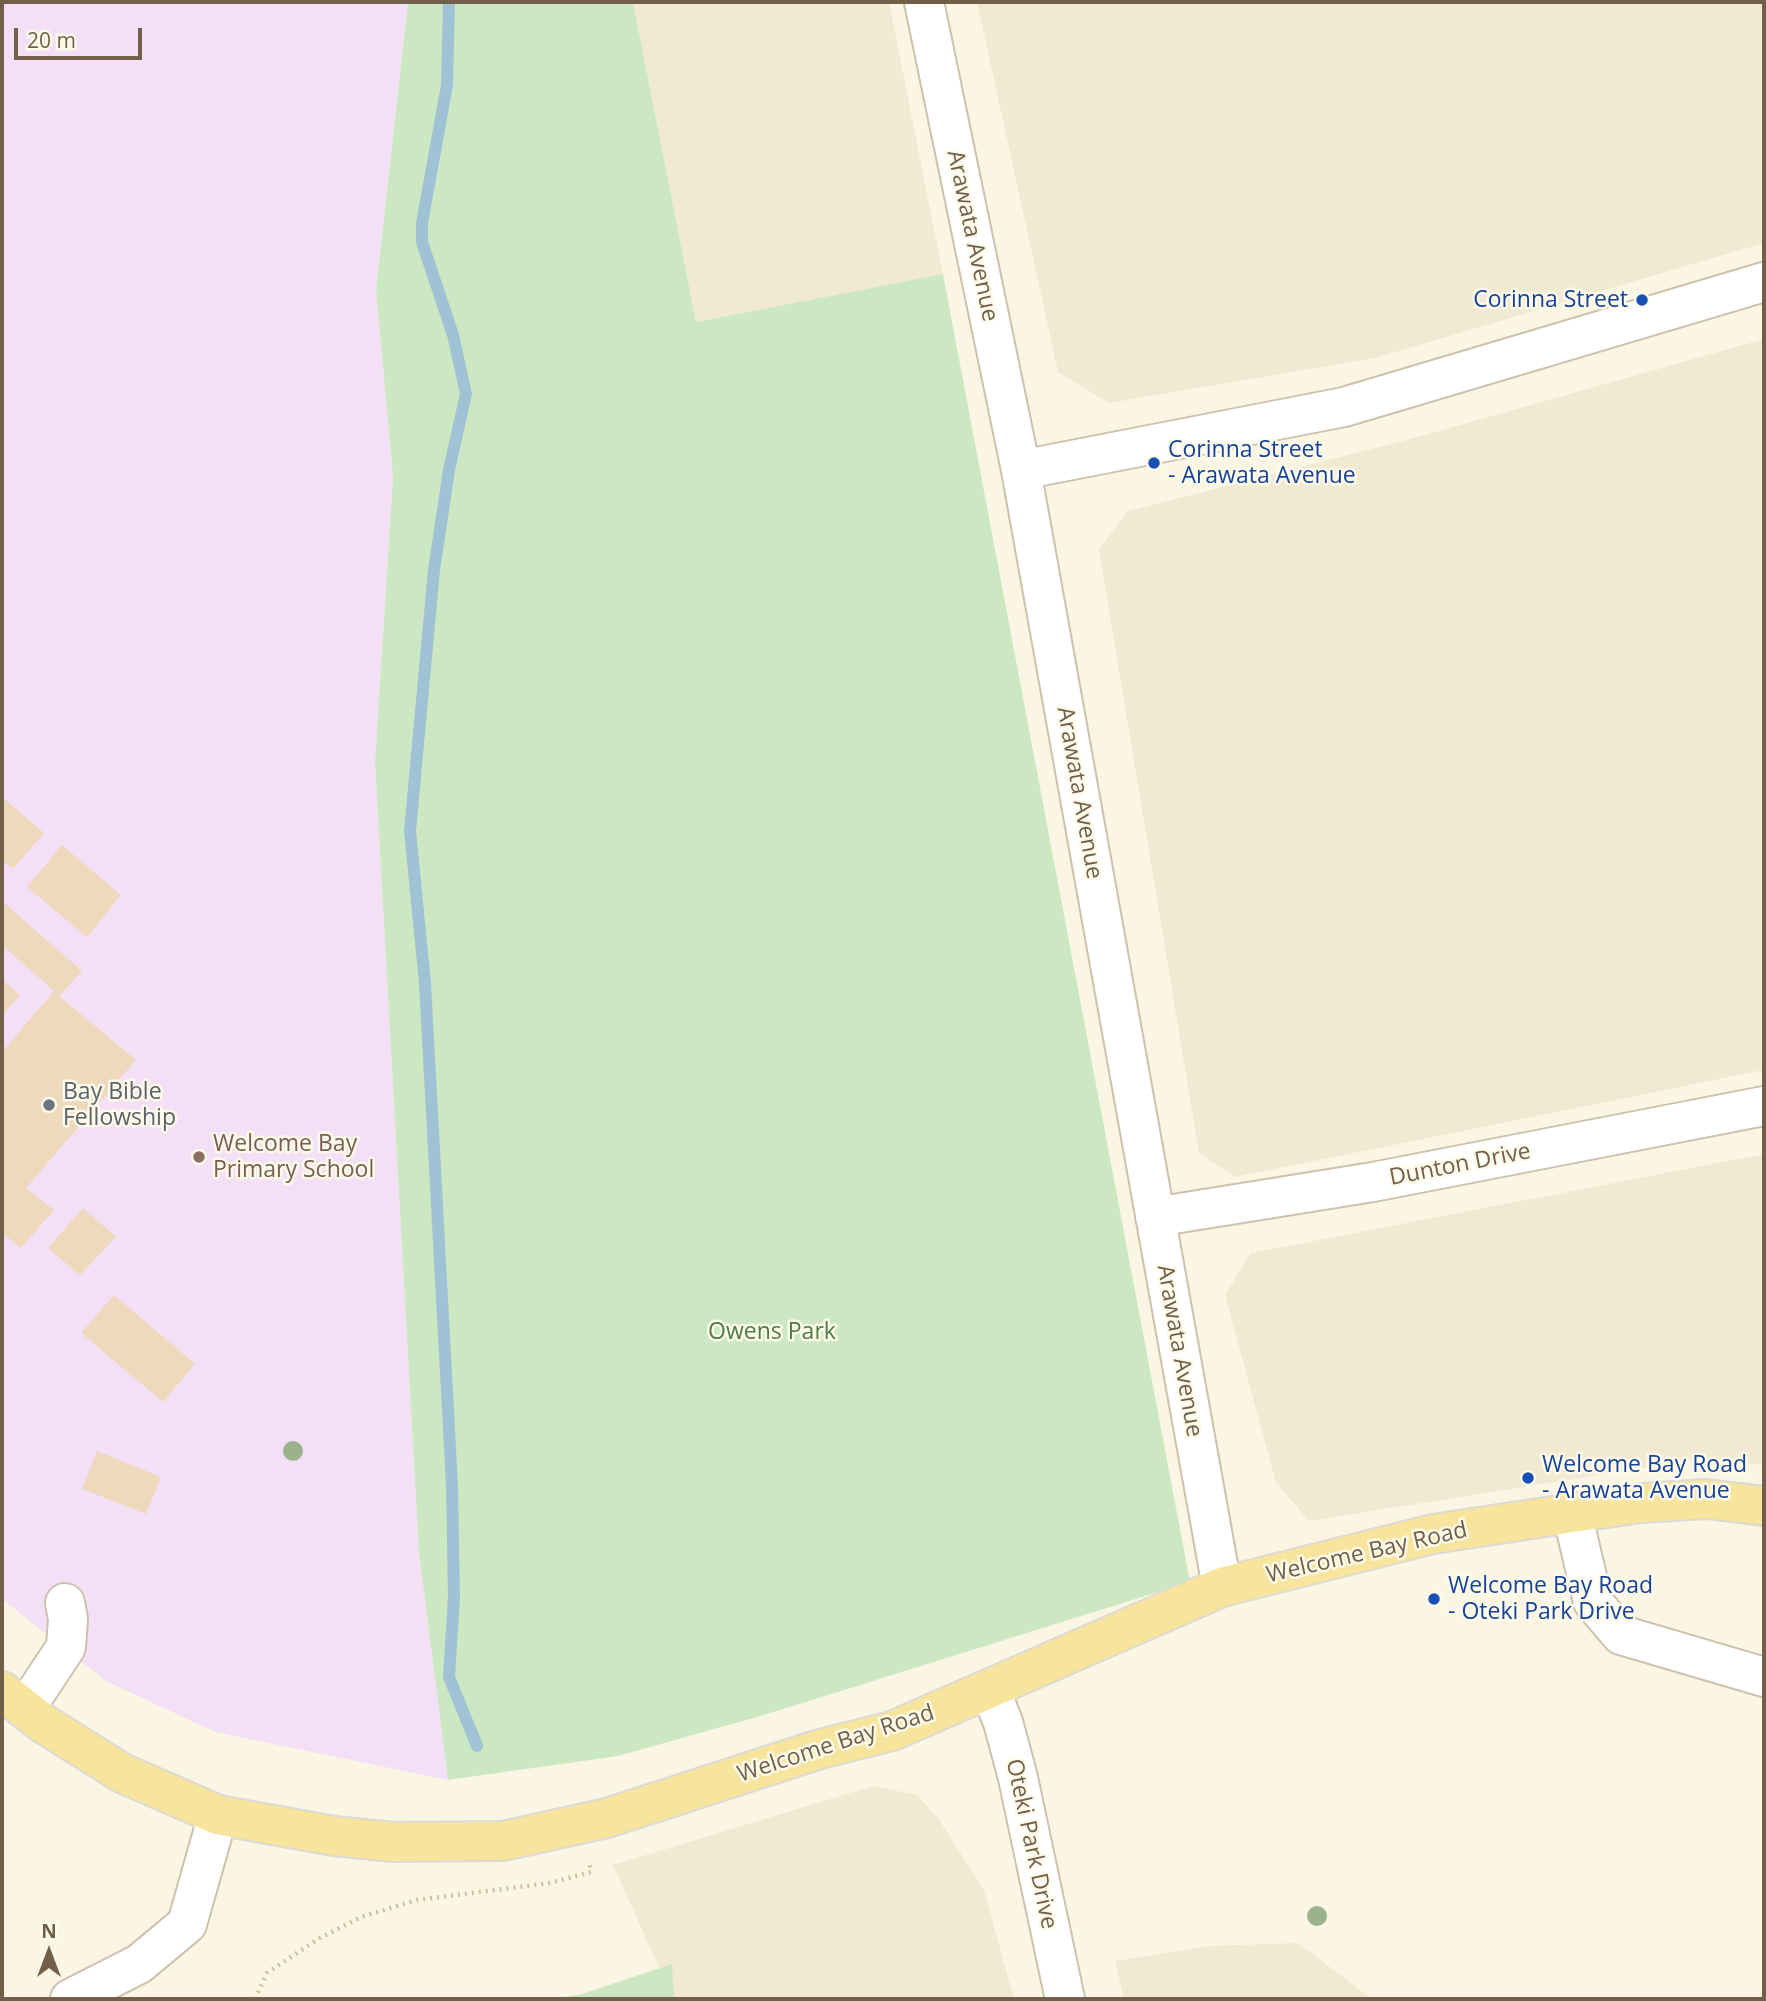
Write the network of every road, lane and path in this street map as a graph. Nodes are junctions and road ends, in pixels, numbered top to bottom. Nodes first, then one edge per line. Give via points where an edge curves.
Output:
1 (924, 2) edge
2 (1764, 282) edge
3 (1021, 470) junction
4 (1764, 1106) edge
5 (1155, 1217) junction
6 (1764, 1506) edge
7 (1572, 1513) junction
8 (1222, 1587) junction
9 (65, 1603) dead end
10 (1764, 1677) edge
11 (990, 1690) junction
12 (13, 1700) edge
13 (218, 1815) junction
14 (581, 1824) junction
15 (70, 1999) edge
16 (254, 1999) edge
17 (1065, 1999) edge

1 - 3 street, Arawata Avenue
2 - 3 street via 1344,407
3 - 5 street, Arawata Avenue
4 - 5 street, Dunton Drive via 1373,1182
5 - 8 street, Arawata Avenue
6 - 7 main road, Welcome Bay Road via 1706,1499
7 - 8 main road, Welcome Bay Road via 1433,1534
7 - 10 street via 1593,1602 1621,1635
8 - 11 main road, Welcome Bay Road
9 - 12 street via 66,1647
11 - 14 main road, Welcome Bay Road via 892,1731
11 - 17 street, Oteki Park Drive via 1018,1778
12 - 13 main road, Welcome Bay Road via 122,1773
13 - 14 main road, Welcome Bay Road via 393,1842 503,1841
13 - 15 street via 187,1924 139,1964
14 - 16 path via 591,1872 550,1883 417,1900 361,1917 317,1939 267,1973

